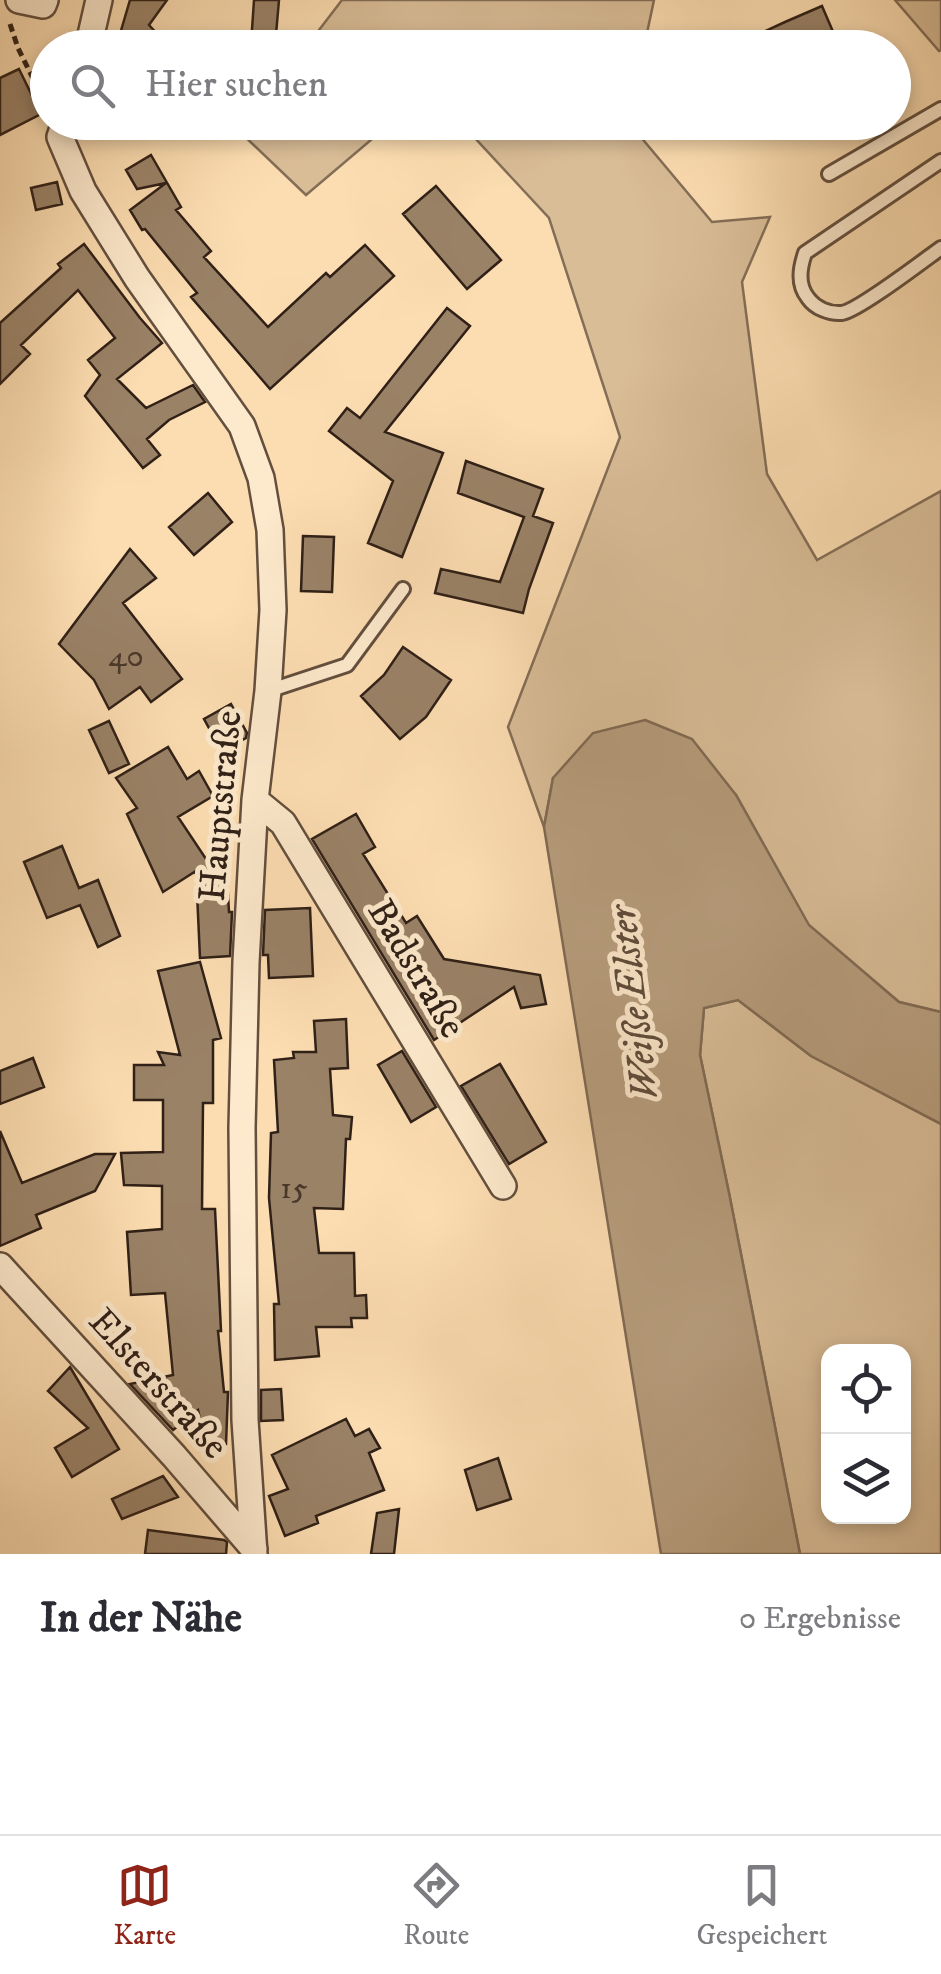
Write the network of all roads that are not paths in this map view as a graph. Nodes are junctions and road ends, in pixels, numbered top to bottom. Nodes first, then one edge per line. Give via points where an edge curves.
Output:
1 (45, 0) edge
2 (99, 0) edge
3 (14, 8) edge
4 (92, 30) edge
5 (941, 108) edge
6 (911, 126) edge
7 (61, 140) edge
8 (887, 140) edge
9 (941, 161) edge
10 (829, 174) dead end
11 (941, 248) edge
12 (403, 589) dead end
13 (268, 691) junction
14 (255, 800) junction
15 (503, 1186) dead end
16 (0, 1266) edge
17 (255, 1552) edge

1 - 3 street
2 - 4 street
5 - 6 lane
7 - 13 street, Hauptstraße via 83,192 249,444 270,530
8 - 10 lane
9 - 11 lane via 804,252 802,285 825,312 845,313
12 - 13 lane via 346,665
13 - 14 street, Hauptstraße
14 - 15 street, Badstraße via 283,823
14 - 17 street, Hauptstraße via 242,1128 245,1420
16 - 17 street, Elsterstraße

